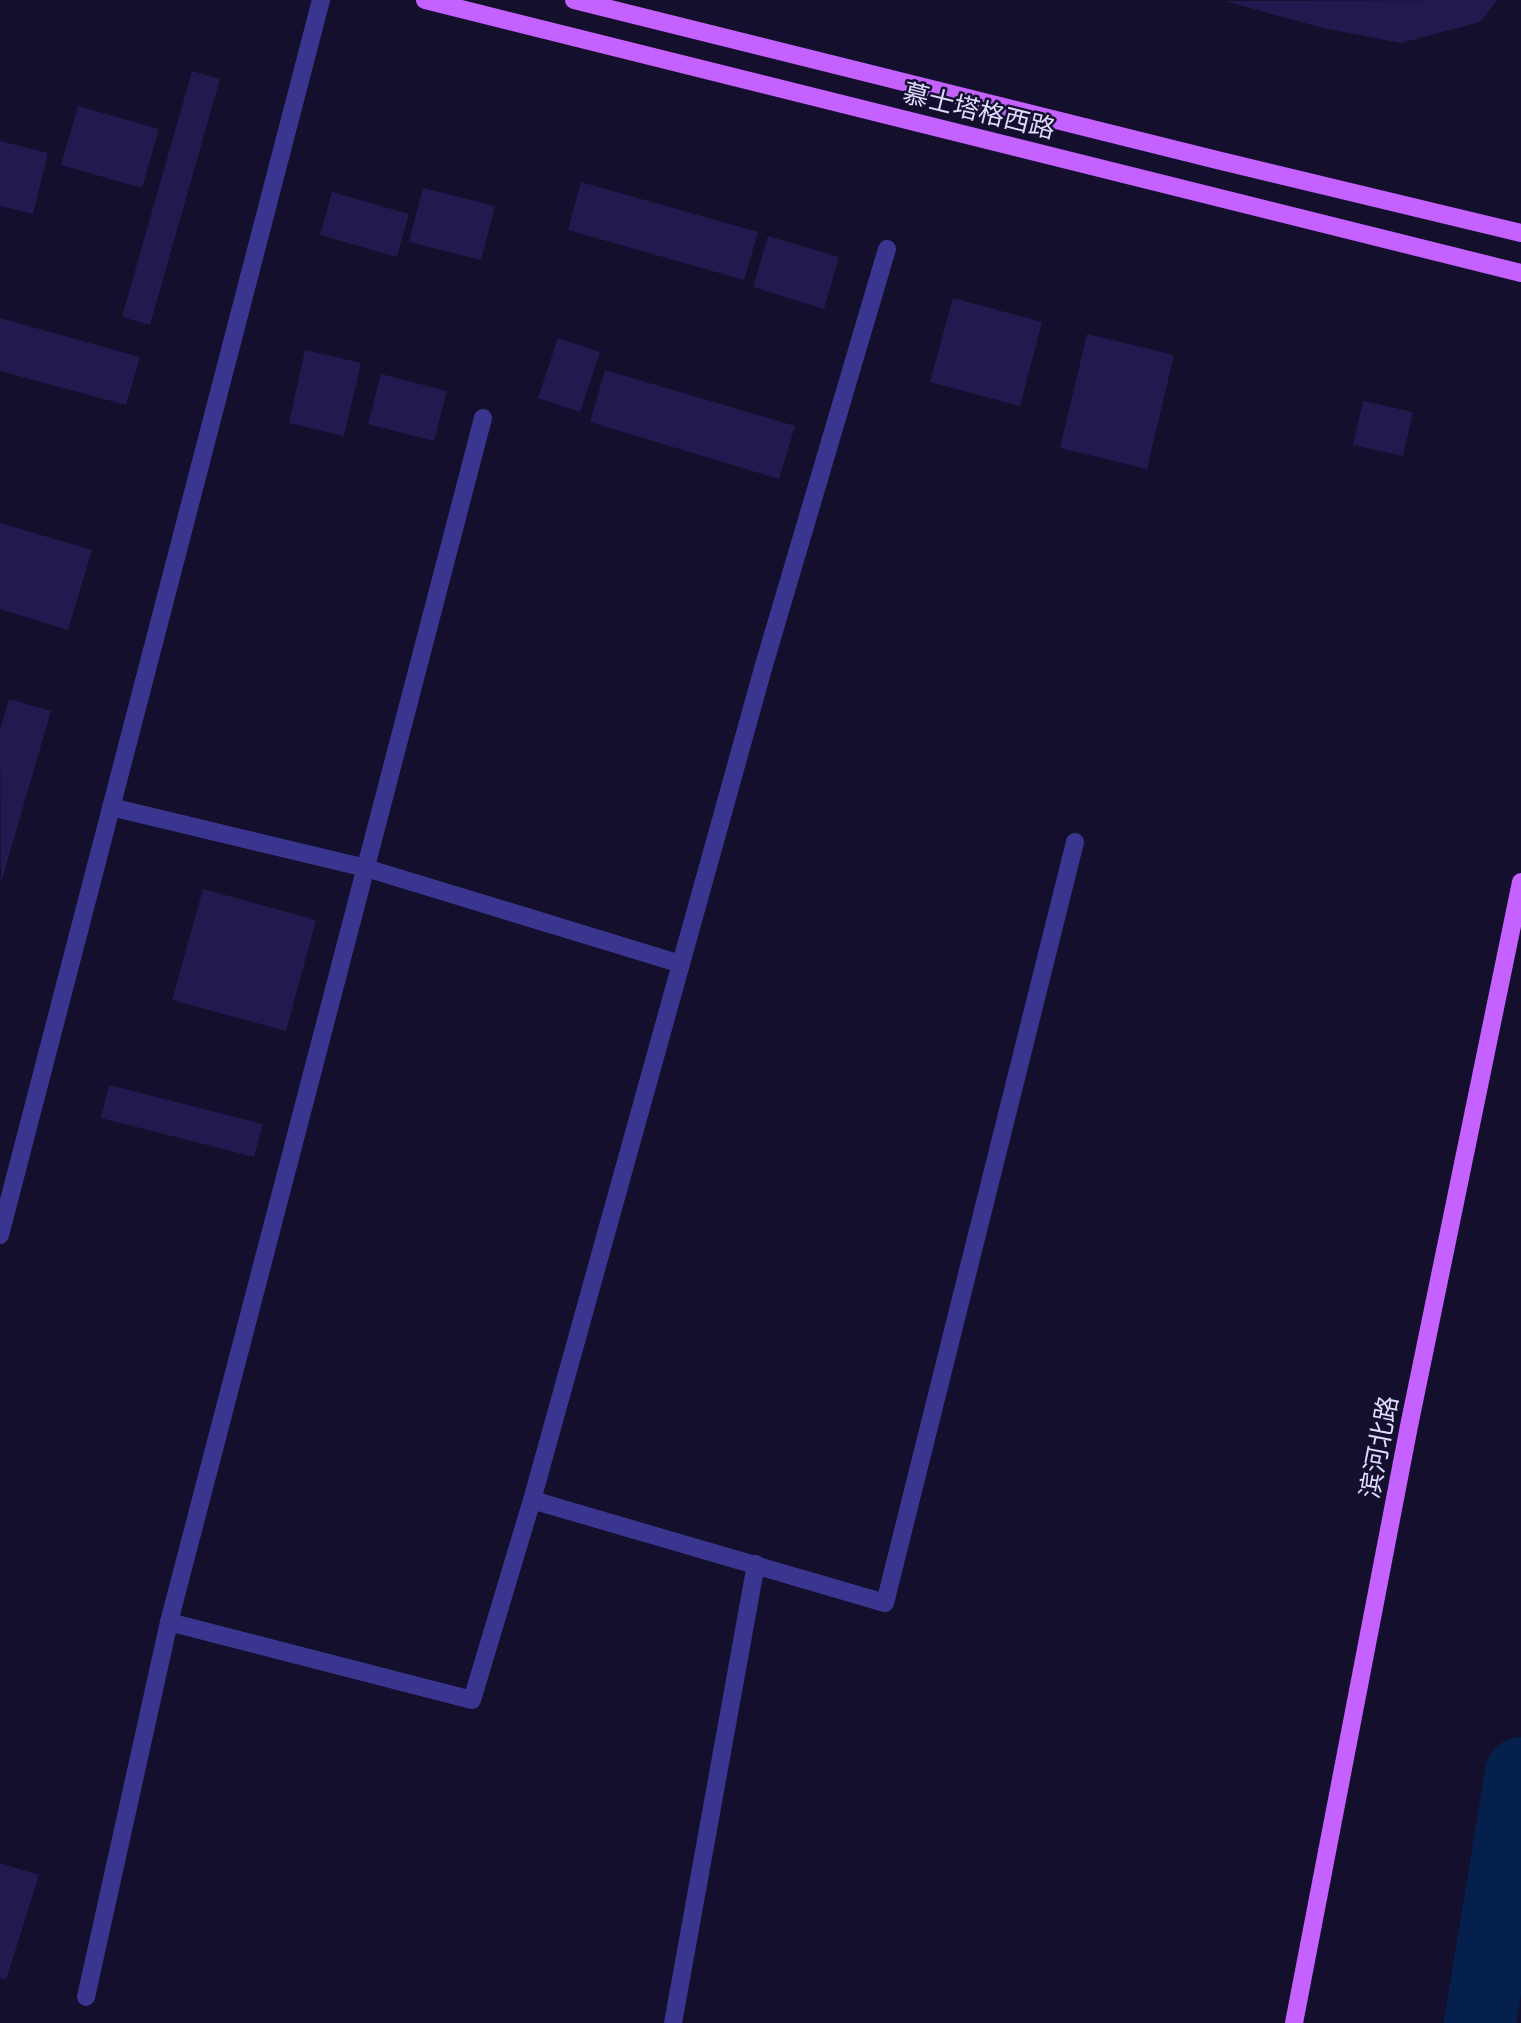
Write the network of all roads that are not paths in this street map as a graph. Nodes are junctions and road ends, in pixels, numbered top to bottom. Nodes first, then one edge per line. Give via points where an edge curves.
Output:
1 (321, 0) edge
2 (425, 0) edge
3 (573, 0) edge
4 (1521, 233) edge
5 (887, 249) dead end
6 (1521, 273) edge
7 (483, 418) dead end
8 (111, 807) junction
9 (1075, 842) dead end
10 (366, 867) junction
11 (1521, 882) edge
12 (681, 964) junction
13 (0, 1235) edge
14 (532, 1500) junction
15 (756, 1564) junction
16 (169, 1622) junction
17 (86, 1997) dead end
18 (673, 2023) edge
19 (1294, 2023) edge

1 - 8 street
2 - 6 main road, 慕士塔格西路
3 - 4 main road, 慕士塔格西路
5 - 12 street
7 - 10 street
8 - 10 street
8 - 13 street
9 - 15 street via 886,1603
10 - 12 street
10 - 16 street
11 - 19 main road, 滨河北路 via 1409,1426
12 - 14 street
14 - 15 street
14 - 16 street via 472,1700
15 - 18 street
16 - 17 street

